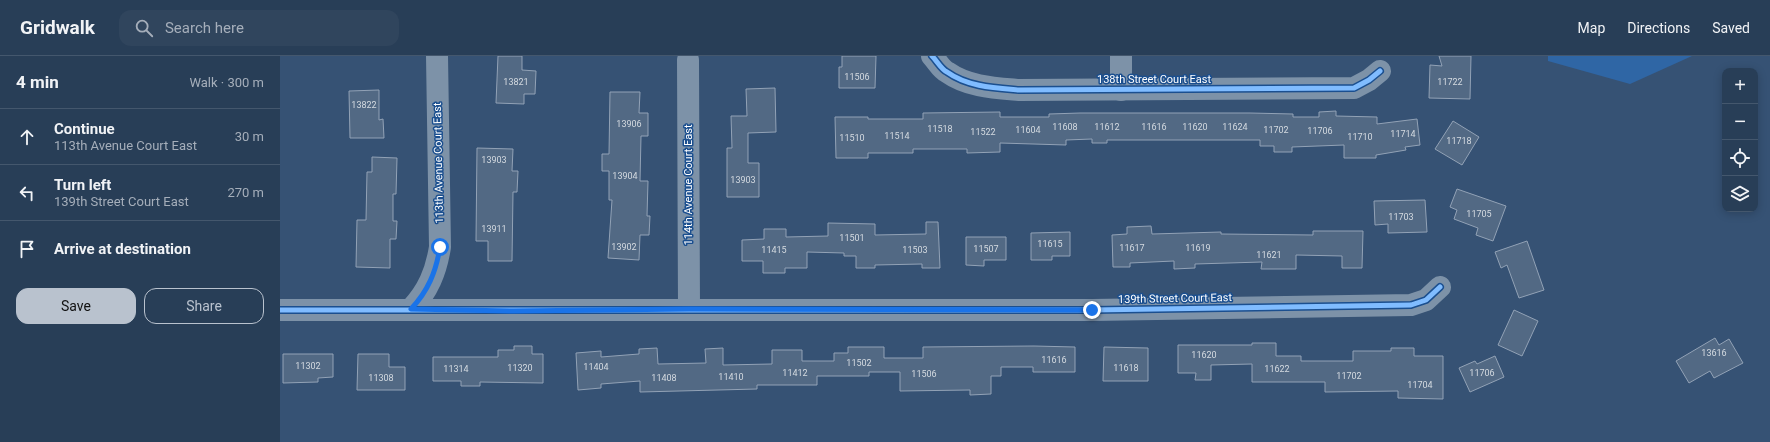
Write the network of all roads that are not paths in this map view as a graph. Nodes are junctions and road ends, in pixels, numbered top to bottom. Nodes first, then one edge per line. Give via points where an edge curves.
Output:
1 (437, 56) edge
2 (932, 56) edge
3 (1121, 56) edge
4 (688, 60) dead end
5 (1380, 71) dead end
6 (1122, 90) junction
7 (1440, 287) dead end
8 (411, 309) junction
9 (689, 309) junction
10 (280, 310) edge

1 - 8 street, 113th Avenue Court East via 440,247 433,276 424,296
2 - 6 street, 138th Street Court East via 946,72 964,82 993,88
3 - 6 street
4 - 9 street, 114th Avenue Court East
5 - 6 street, 138th Street Court East via 1354,88
7 - 9 street, 139th Street Court East via 1426,300 1410,305 1092,310
8 - 9 street, 139th Street Court East
8 - 10 street, 139th Street Court East

